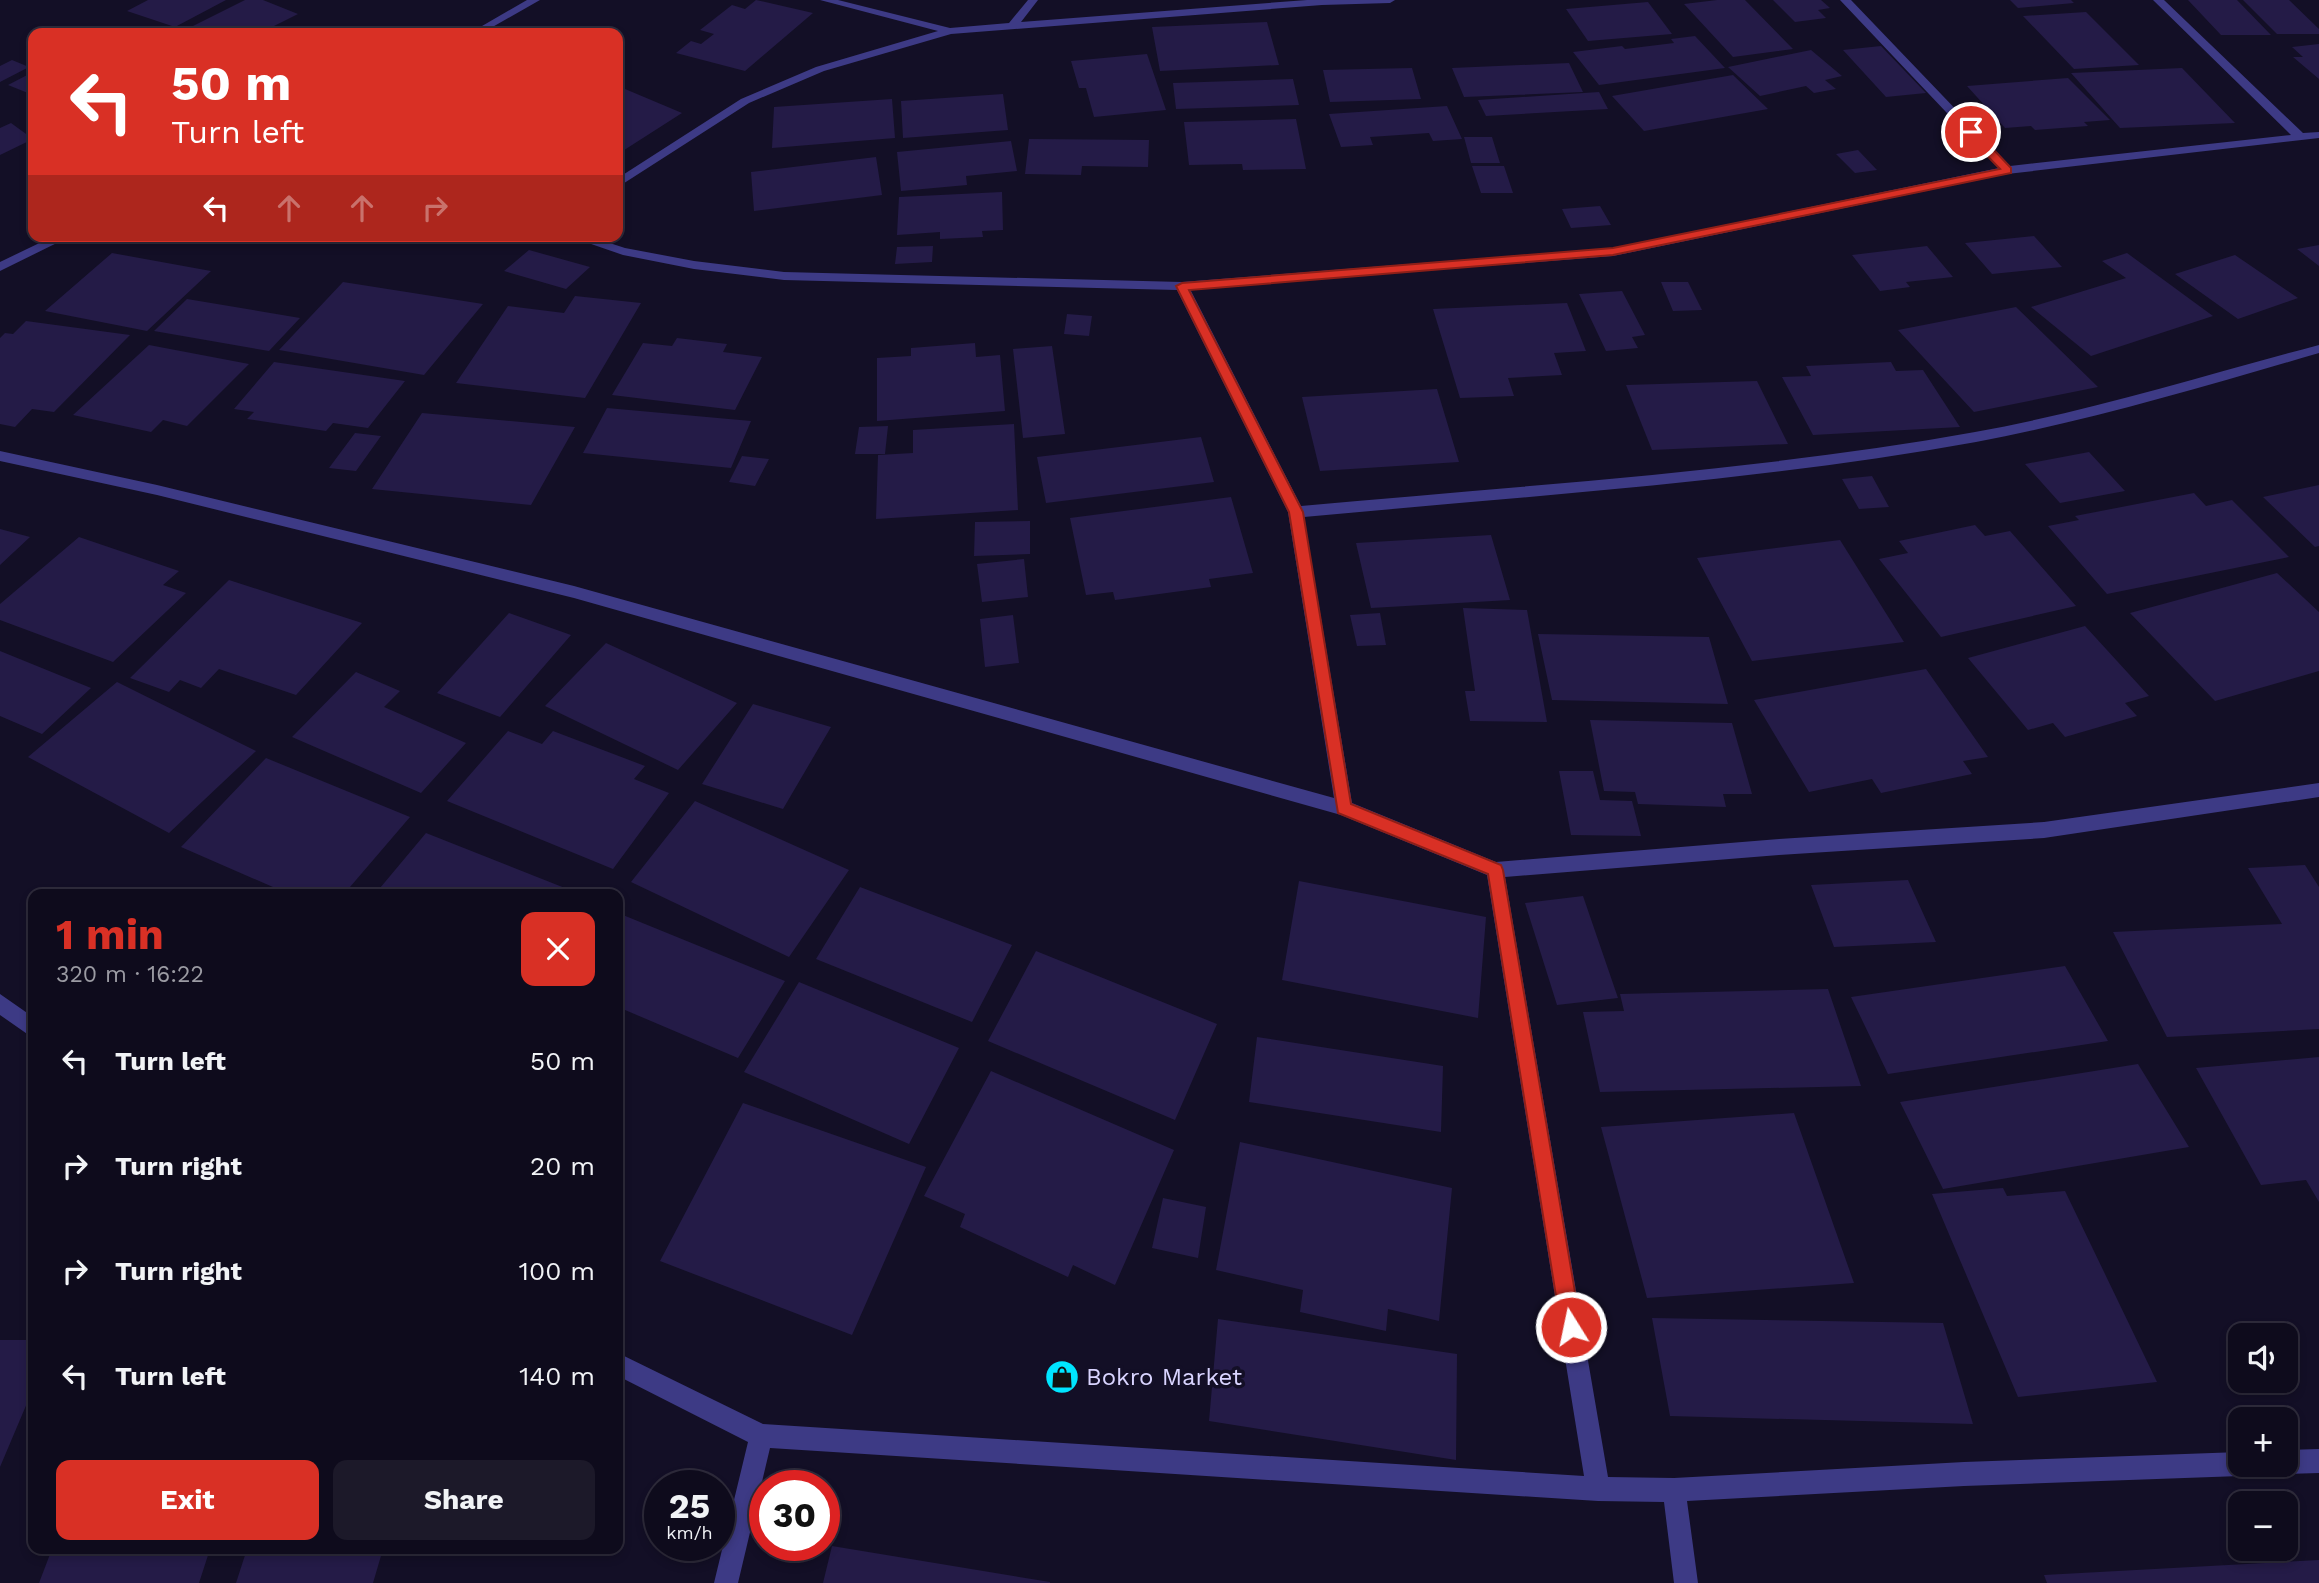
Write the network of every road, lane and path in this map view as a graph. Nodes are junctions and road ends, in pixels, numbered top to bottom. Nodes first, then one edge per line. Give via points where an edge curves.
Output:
1 (535, 0) edge
2 (825, 0) edge
3 (1032, 0) edge
4 (1390, 0) edge
5 (1845, 0) edge
6 (2158, 0) edge
7 (1012, 26) junction
8 (483, 28) edge
9 (950, 31) junction
10 (2319, 135) edge
11 (2300, 137) junction
12 (2007, 170) junction
13 (623, 180) edge
14 (52, 242) edge
15 (594, 242) edge
16 (0, 267) edge
17 (1182, 286) junction
18 (2319, 349) edge
19 (0, 456) edge
20 (1296, 512) junction
21 (2319, 790) edge
22 (1344, 808) junction
23 (1495, 870) junction
24 (0, 1003) edge
25 (28, 1025) edge
26 (623, 1367) edge
27 (761, 1436) junction
28 (2319, 1461) edge
29 (2298, 1462) edge
30 (2228, 1464) edge
31 (1598, 1489) junction
32 (1674, 1490) junction
33 (726, 1583) edge
34 (1686, 1583) edge

1 - 8 street
2 - 9 street
3 - 7 street
4 - 7 street
5 - 12 street
6 - 11 street
7 - 9 street
9 - 13 street via 820,69 745,101
10 - 11 street
11 - 12 street
12 - 17 street via 1613,252
14 - 16 street
15 - 17 street via 694,265 784,276
17 - 20 street
18 - 20 street via 2109,408 1977,437 1811,463
19 - 22 street via 574,592
20 - 22 street
21 - 23 street via 2044,830
22 - 23 street
23 - 31 street
24 - 25 street
26 - 27 street
27 - 31 street
27 - 33 street
28 - 29 street
30 - 32 street
31 - 32 street
32 - 34 street

